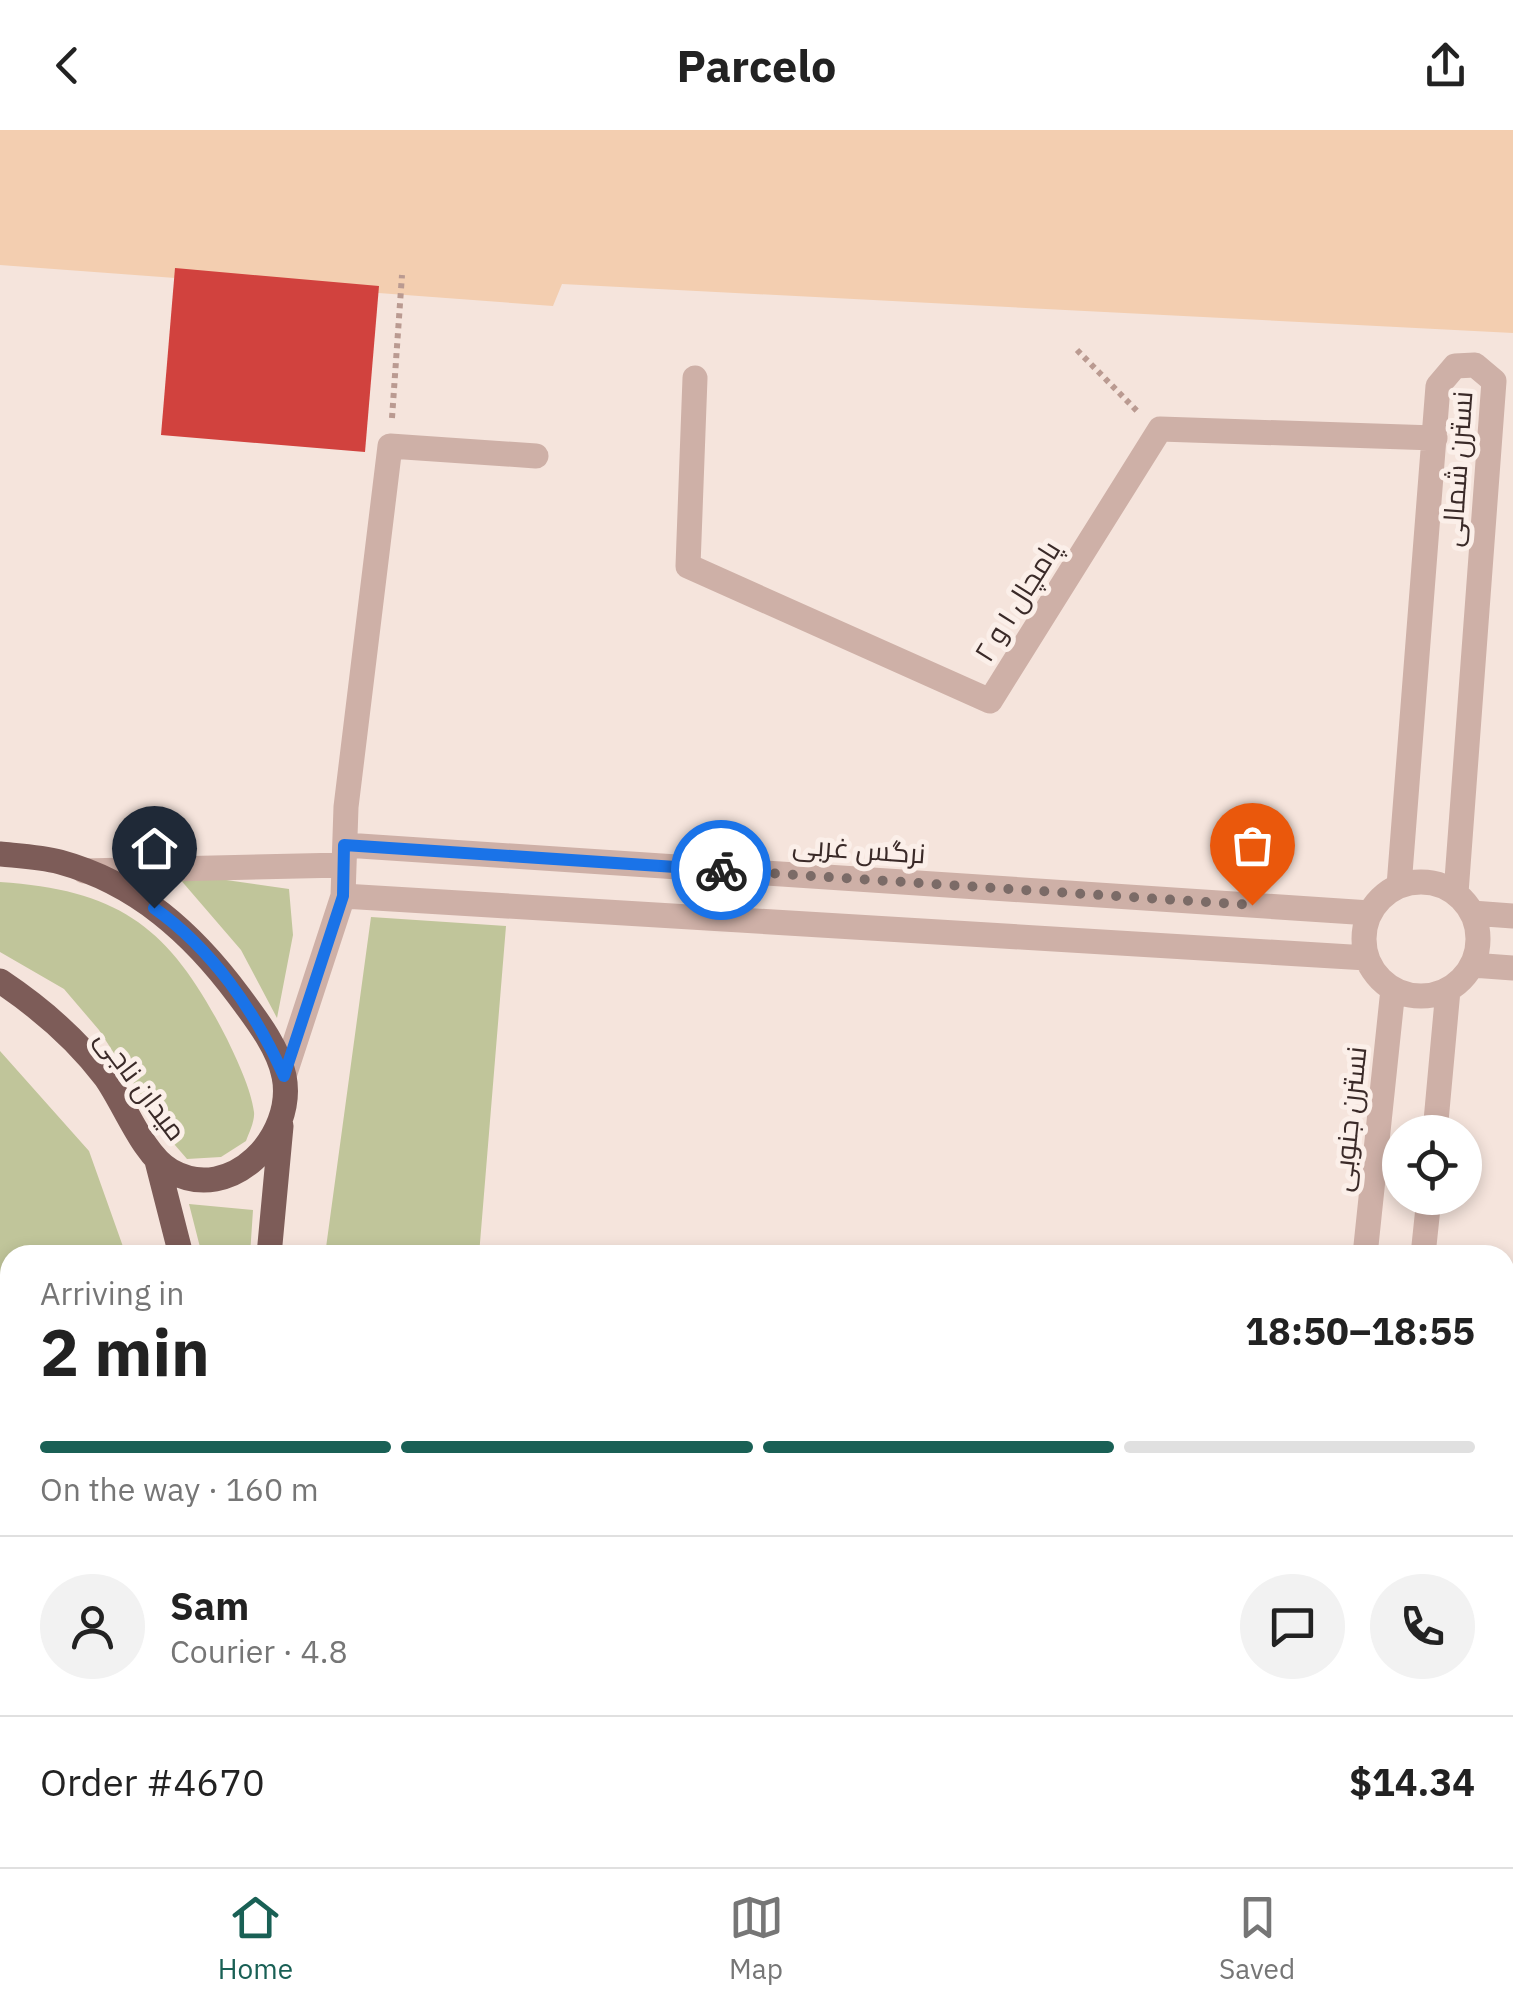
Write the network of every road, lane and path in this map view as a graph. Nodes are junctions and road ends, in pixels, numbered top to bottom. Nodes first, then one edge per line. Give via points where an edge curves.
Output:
1 (402, 275) dead end
2 (1077, 350) dead end
3 (694, 378) dead end
4 (1160, 429) junction
5 (1435, 438) junction
6 (1501, 443) edge
7 (390, 446) junction
8 (536, 456) dead end
9 (0, 854) edge
10 (344, 855) junction
11 (82, 870) junction
12 (1399, 886) junction
13 (343, 896) junction
14 (1464, 903) junction
15 (1370, 913) junction
16 (1513, 916) edge
17 (1367, 958) junction
18 (1472, 965) junction
19 (1513, 968) edge
20 (0, 981) edge
21 (1393, 989) junction
22 (1448, 990) junction
23 (284, 1076) junction
24 (283, 1109) junction
25 (1437, 1115) edge
26 (157, 1160) junction
27 (1427, 1215) edge
28 (179, 1245) edge
29 (270, 1245) edge
30 (1366, 1245) edge
31 (1424, 1245) edge

1 - 7 path
2 - 4 path
3 - 4 street, پامچال ۱ و ۲ via 688,566 990,701
4 - 5 street
5 - 6 street, نسترن شمالی via 1438,386 1455,366 1475,365 1494,381
5 - 12 street, نسترن شمالی
6 - 14 street, نسترن شمالی
7 - 8 street
7 - 10 street
9 - 11 main road, میدان ناجی
10 - 11 street, نرگس غربی
10 - 13 street
10 - 15 street, نرگس غربی
11 - 23 main road, میدان ناجی via 125,888 182,928 264,1030
12 - 14 street via 1438,884
12 - 15 street
13 - 17 street
13 - 23 street
14 - 16 street
14 - 18 street via 1478,930
15 - 17 street
17 - 21 street
18 - 19 street
18 - 22 street
20 - 26 main road, میدان ناجی via 36,1006 105,1077
21 - 22 street via 1420,997
21 - 30 street, نسترن جنوبی
22 - 25 street
23 - 24 main road, میدان ناجی
24 - 26 main road, میدان ناجی via 266,1147 240,1171 205,1180
24 - 29 main road
26 - 28 main road
27 - 31 street

